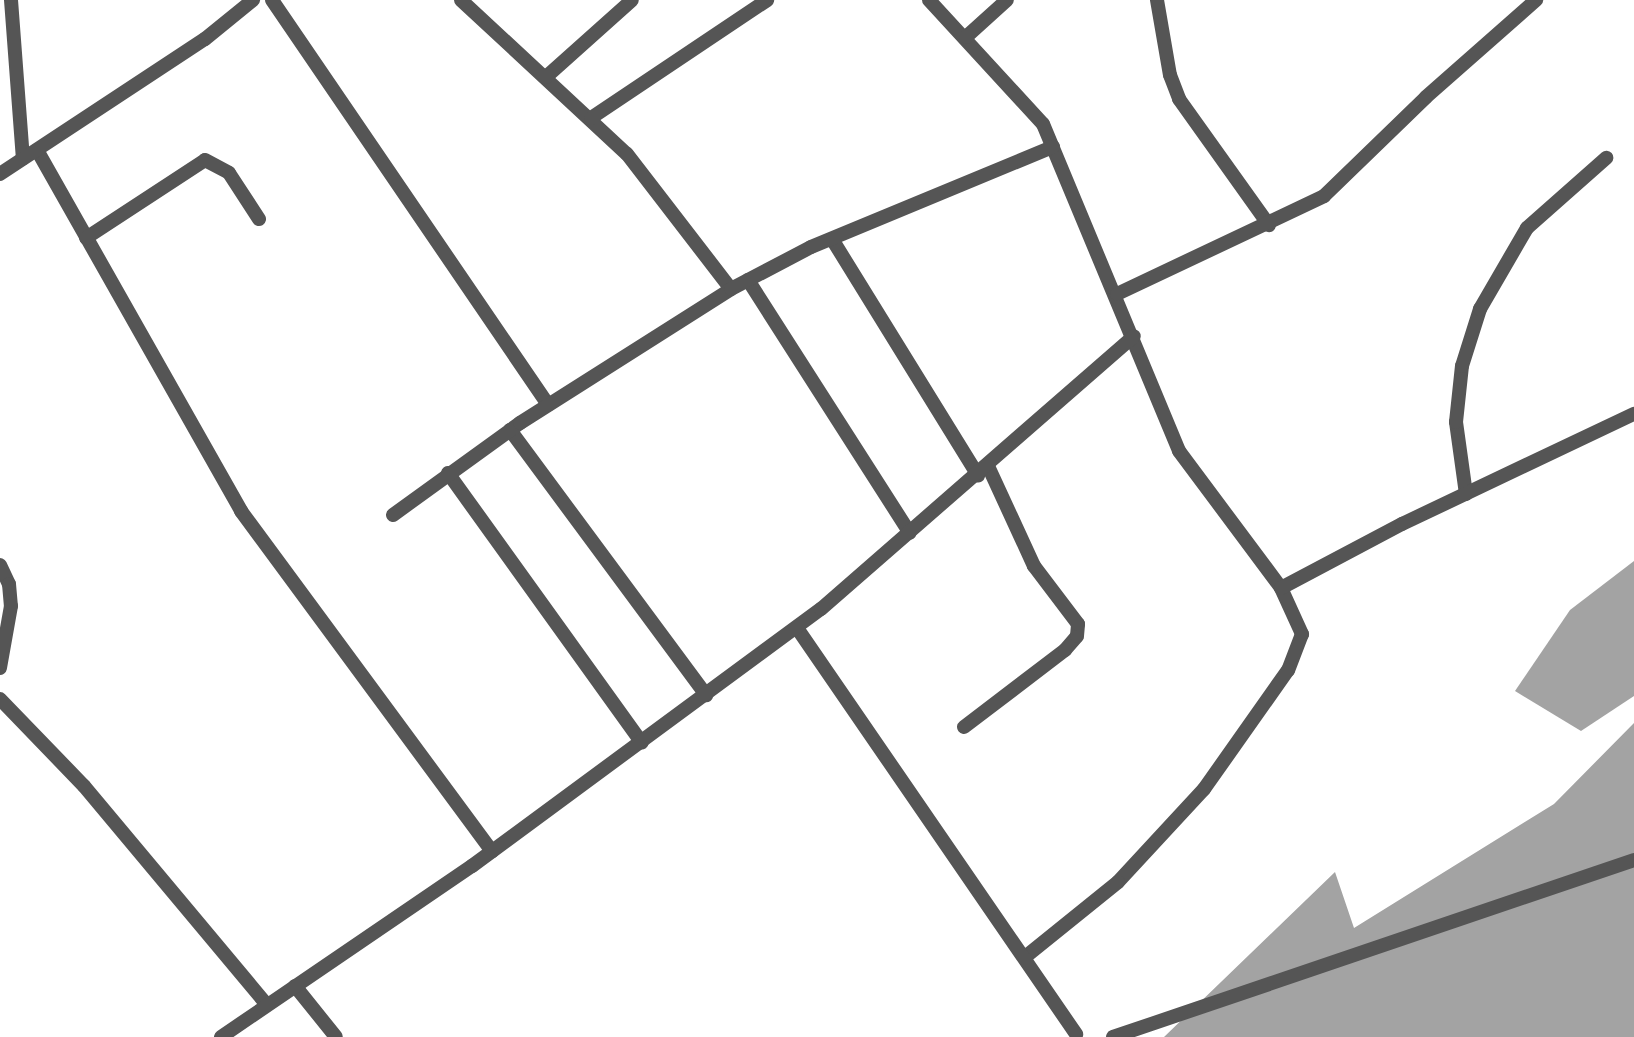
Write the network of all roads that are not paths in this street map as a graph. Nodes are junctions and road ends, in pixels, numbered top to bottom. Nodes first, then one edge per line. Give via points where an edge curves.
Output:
1 (11, 0) edge
2 (253, 0) edge
3 (272, 0) edge
4 (461, 0) edge
5 (632, 0) edge
6 (767, 0) edge
7 (929, 0) edge
8 (1007, 0) edge
9 (1157, 0) edge
10 (1536, 0) edge
11 (966, 37) junction
12 (546, 77) junction
13 (591, 118) junction
14 (1053, 147) junction
15 (37, 150) junction
16 (1606, 158) dead end
17 (23, 159) junction
18 (0, 174) edge
19 (259, 219) dead end
20 (1269, 225) junction
21 (86, 238) junction
22 (832, 239) junction
23 (748, 280) junction
24 (731, 289) junction
25 (1117, 294) junction
26 (1134, 336) junction
27 (548, 405) junction
28 (1634, 414) edge
29 (510, 430) junction
30 (983, 471) junction
31 (448, 473) junction
32 (1466, 494) junction
33 (393, 515) dead end
34 (910, 533) junction
35 (0, 565) edge
36 (1281, 588) junction
37 (797, 628) junction
38 (0, 668) edge
39 (706, 695) junction
40 (0, 699) edge
41 (964, 727) dead end
42 (642, 743) junction
43 (492, 851) junction
44 (1634, 860) edge
45 (1025, 957) junction
46 (295, 986) junction
47 (267, 1005) junction
48 (1076, 1034) dead end
49 (220, 1037) edge
50 (336, 1037) edge
51 (1113, 1037) edge

1 - 17 street
2 - 15 street via 205,39
3 - 27 street
4 - 12 street
5 - 12 street
6 - 13 street
7 - 11 street
8 - 11 street
9 - 20 street via 1170,75 1179,99
10 - 20 street via 1324,196
11 - 14 street via 1026,102
12 - 13 street
13 - 24 street via 627,154
14 - 22 street
14 - 25 street
15 - 17 street
15 - 21 street
16 - 32 street via 1527,228 1480,309 1462,366 1456,422
17 - 18 street
19 - 21 street via 229,173 205,160
20 - 25 street
21 - 43 street via 241,511
22 - 23 street
22 - 30 street
23 - 24 street
23 - 34 street
24 - 27 street
25 - 26 street
26 - 30 street
26 - 36 street via 1179,452
27 - 29 street
28 - 32 street
29 - 31 street
29 - 39 street
30 - 34 street
30 - 41 street via 1034,566 1077,624 1077,636
31 - 33 street
31 - 42 street
32 - 36 street
34 - 37 street
35 - 38 street via 9,584 11,606
36 - 45 street via 1301,634 1288,670 1204,789 1152,848 1118,882
37 - 39 street
37 - 45 street via 934,833
39 - 42 street
40 - 47 street via 84,786
42 - 43 street
43 - 46 street
44 - 51 street
45 - 48 street
46 - 47 street
46 - 50 street
47 - 49 street

